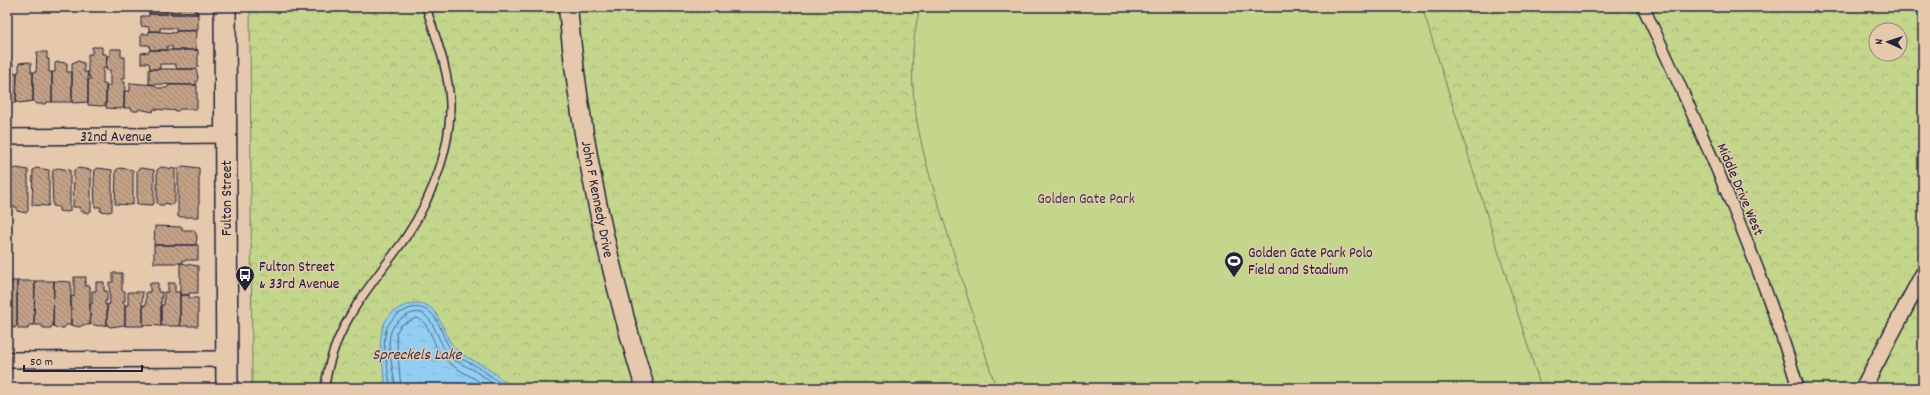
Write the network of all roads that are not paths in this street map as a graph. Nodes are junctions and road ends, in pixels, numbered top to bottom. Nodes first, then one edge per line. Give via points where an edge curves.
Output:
1 (225, 7) edge
2 (426, 7) edge
3 (568, 7) edge
4 (1643, 7) edge
5 (226, 135) junction
6 (7, 137) edge
7 (1923, 274) edge
8 (227, 359) junction
9 (7, 360) edge
10 (227, 388) edge
11 (325, 388) edge
12 (645, 388) edge
13 (1798, 388) edge
14 (1863, 388) edge

1 - 5 main road, Fulton Street
2 - 11 lane via 442,56 450,104 448,126 437,174 417,218 393,255 366,289 344,326 330,358
3 - 12 street, John F Kennedy Drive via 576,85 606,246
4 - 13 street, Middle Drive West via 1691,110 1757,265
5 - 6 street, 32nd Avenue
5 - 8 main road, Fulton Street
7 - 14 street
8 - 9 street
8 - 10 main road, Fulton Street

